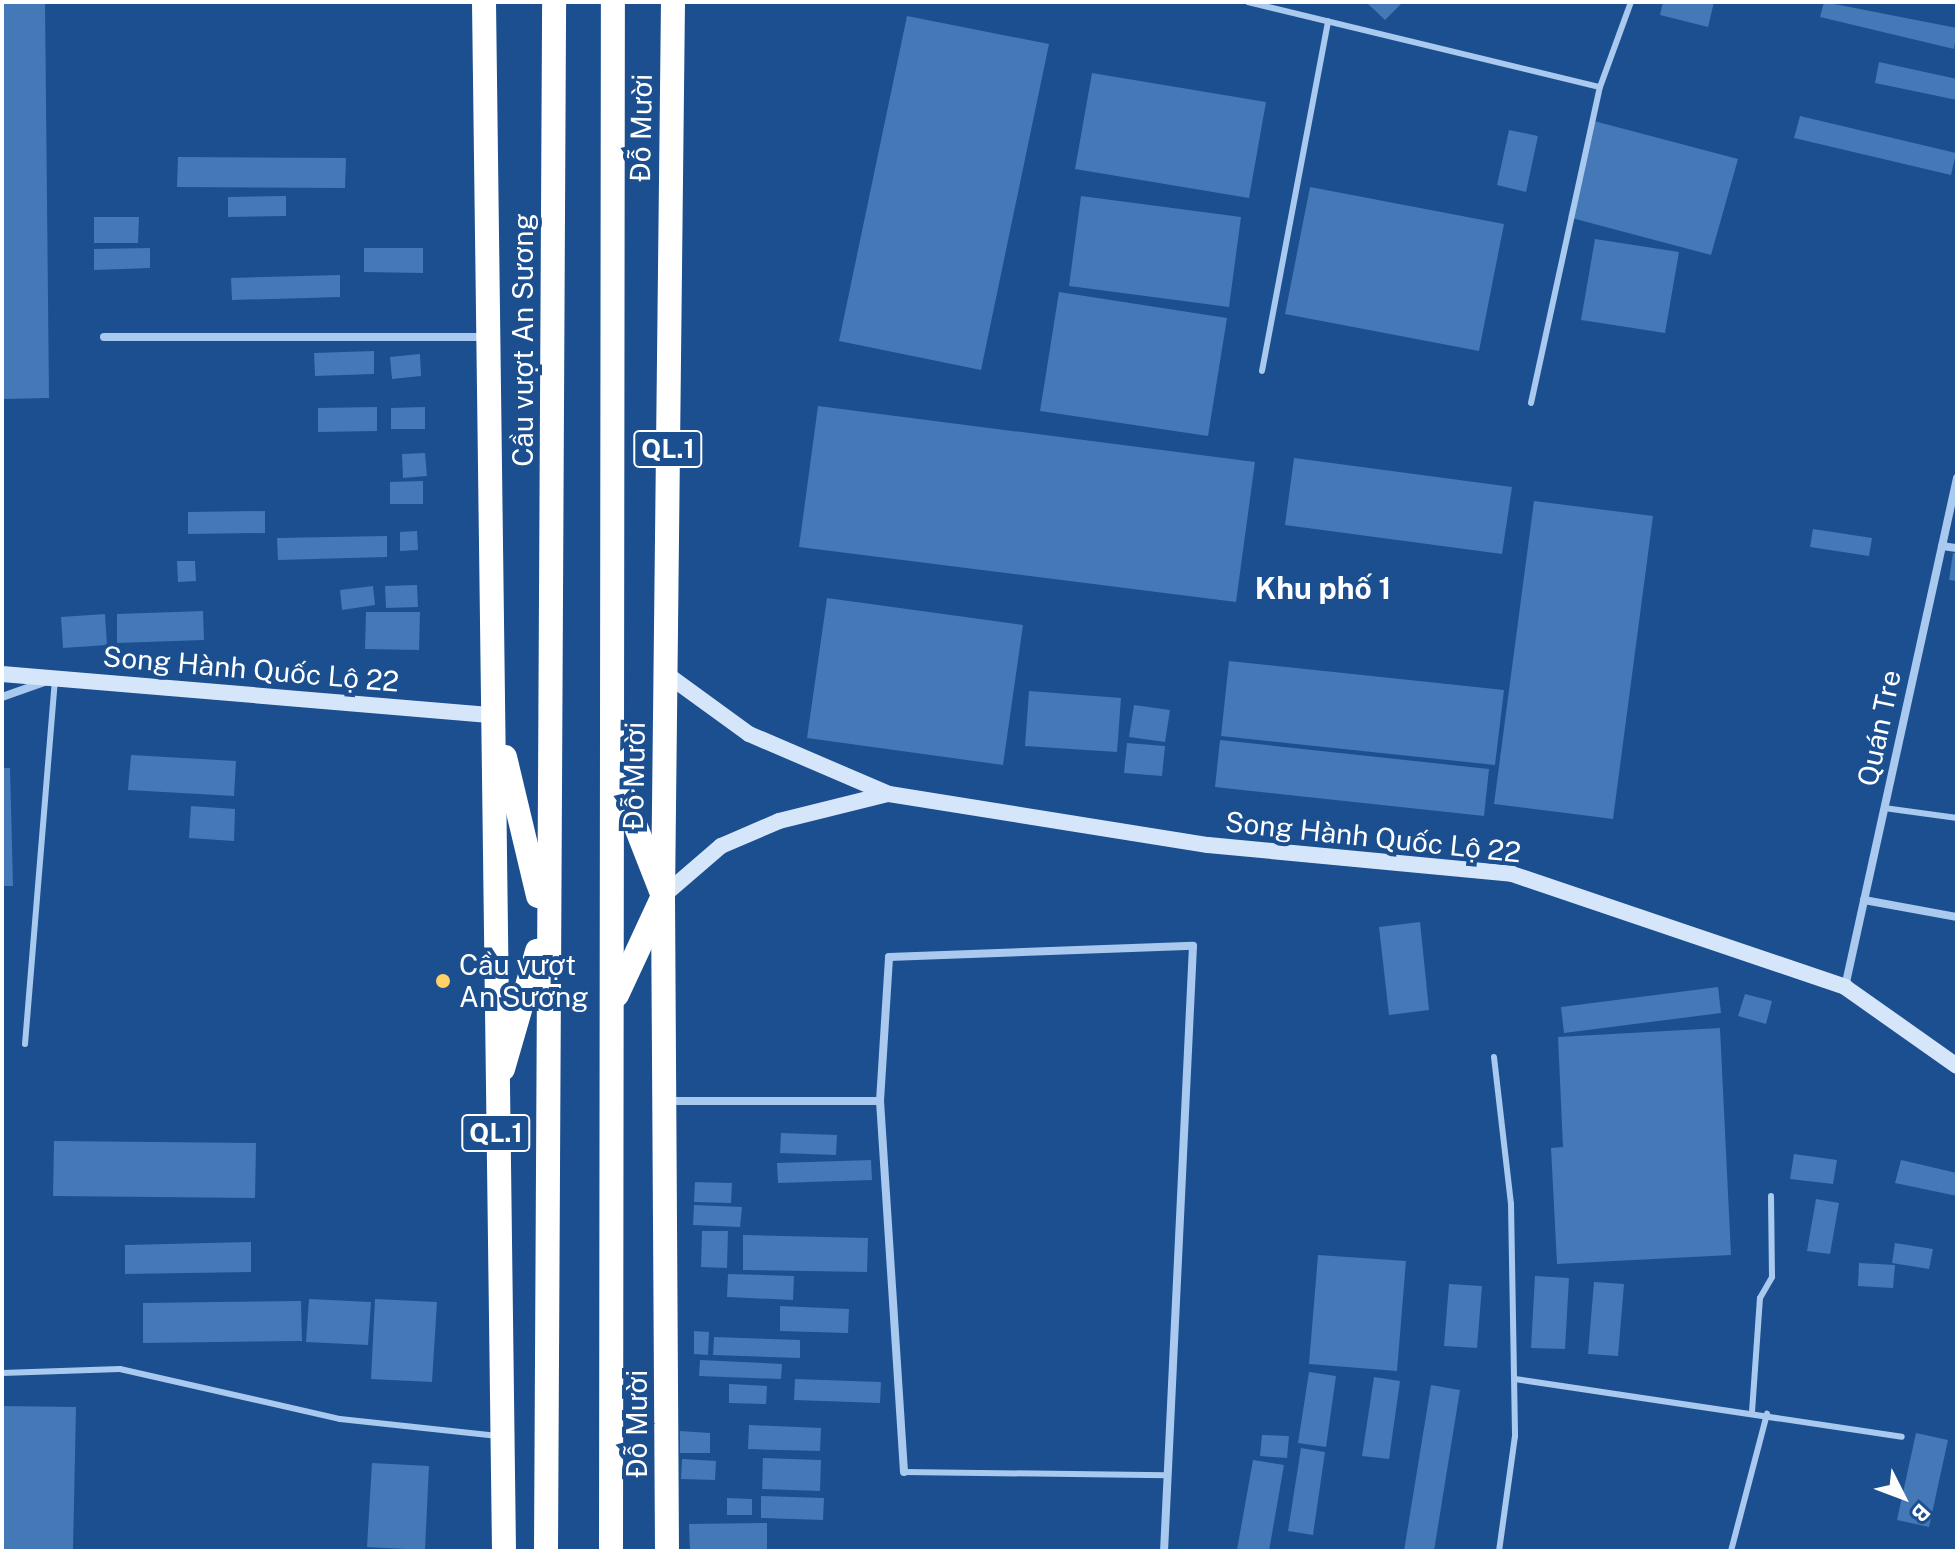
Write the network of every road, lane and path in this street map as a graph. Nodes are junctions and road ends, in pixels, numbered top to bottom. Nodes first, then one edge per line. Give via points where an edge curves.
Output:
1 (484, 2) edge
2 (554, 2) edge
3 (613, 2) edge
4 (673, 2) edge
5 (1248, 2) edge
6 (1631, 2) edge
7 (1328, 21) junction
8 (1600, 87) junction
9 (104, 337) dead end
10 (489, 337) junction
11 (1262, 371) dead end
12 (1531, 403) dead end
13 (1957, 478) edge
14 (1942, 546) junction
15 (1957, 548) edge
16 (665, 673) junction
17 (2, 674) edge
18 (55, 678) junction
19 (2, 697) edge
20 (495, 715) junction
21 (615, 772) junction
22 (889, 794) junction
23 (1884, 808) junction
24 (1957, 818) edge
25 (663, 896) junction
26 (1864, 900) junction
27 (1957, 917) edge
28 (544, 924) junction
29 (1845, 987) junction
30 (614, 1003) junction
31 (25, 1044) dead end
32 (1494, 1057) dead end
33 (1957, 1066) edge
34 (495, 1098) junction
35 (667, 1101) junction
36 (880, 1101) junction
37 (1771, 1196) dead end
38 (2, 1373) edge
39 (1515, 1379) junction
40 (1752, 1412) junction
41 (1767, 1414) junction
42 (501, 1436) junction
43 (1902, 1437) dead end
44 (904, 1472) joint
45 (1167, 1475) junction
46 (504, 1551) edge
47 (546, 1551) edge
48 (611, 1551) edge
49 (667, 1551) edge
50 (1164, 1551) edge
51 (1499, 1551) edge
52 (1731, 1551) edge

1 - 10 highway, QL.1
2 - 28 highway, Cầu vượt An Sương / QL.1 via 553,774
3 - 21 highway, QL.1
4 - 16 highway, Đỗ Mười / QL.1
5 - 7 lane
6 - 8 lane
7 - 8 lane
7 - 11 lane
8 - 12 lane
9 - 10 street
10 - 20 highway, QL.1
13 - 14 street, Quán Tre
14 - 15 street
14 - 23 street, Quán Tre
16 - 22 street via 749,734
16 - 25 highway, Đỗ Mười / QL.1
17 - 18 street, Song Hành Quốc Lộ 22
18 - 19 street
18 - 20 street, Song Hành Quốc Lộ 22
18 - 31 lane
20 - 28 highway, QL.1
20 - 34 highway, QL.1
21 - 25 highway
21 - 30 highway, Đỗ Mười / QL.1
22 - 25 street via 779,821 721,846
22 - 29 street, Song Hành Quốc Lộ 22 via 1208,845 1512,874
23 - 24 lane
23 - 26 street, Quán Tre
25 - 30 highway, QL.1
25 - 35 highway, Đỗ Mười / QL.1
26 - 27 street
26 - 29 street, Quán Tre
28 - 34 highway
28 - 47 highway, QL.1
29 - 33 street, Song Hành Quốc Lộ 22
30 - 48 highway, Đỗ Mười / QL.1
32 - 39 lane via 1511,1204
34 - 42 highway, QL.1
35 - 36 street
35 - 49 highway, Đỗ Mười / QL.1
36 - 44 street
36 - 45 street via 889,957 1193,946
37 - 40 lane via 1772,1277 1760,1298
38 - 42 lane via 120,1369 340,1419
39 - 40 lane
39 - 51 lane via 1515,1436
40 - 41 lane
41 - 43 lane
41 - 52 lane
42 - 46 highway, QL.1
44 - 45 lane
45 - 50 street

